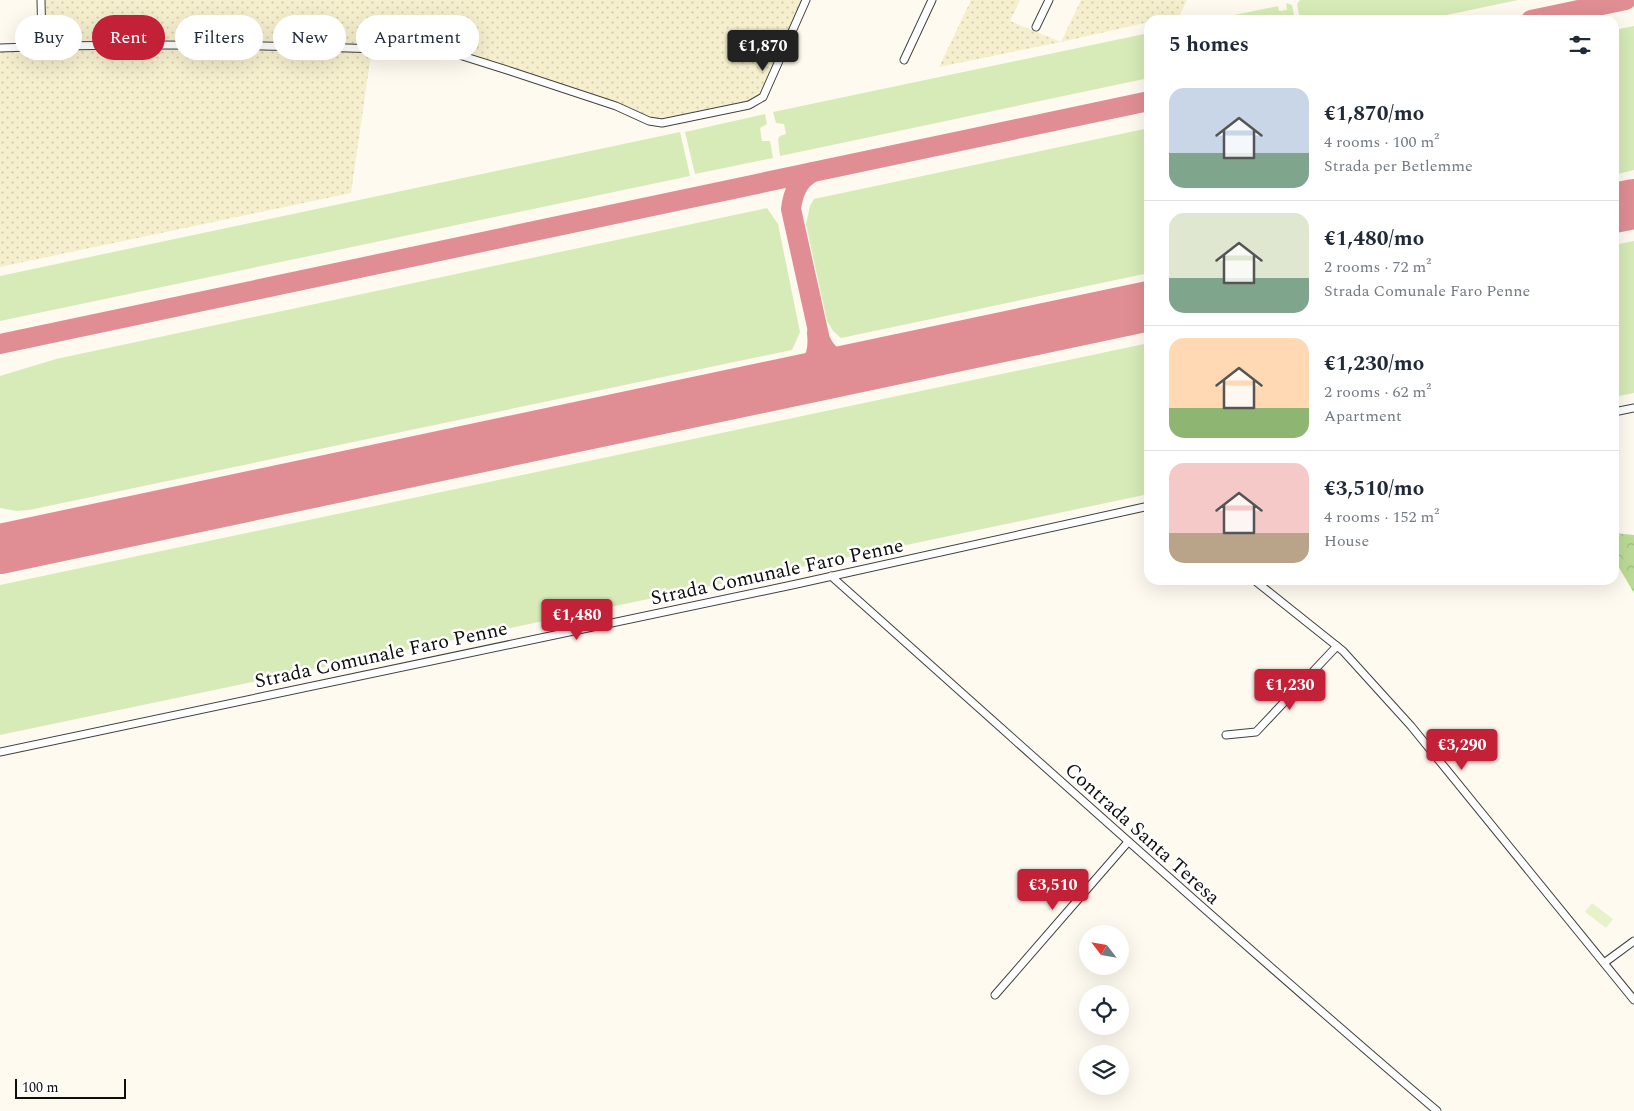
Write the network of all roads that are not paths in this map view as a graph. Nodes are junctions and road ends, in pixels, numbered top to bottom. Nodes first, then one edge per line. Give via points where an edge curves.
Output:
1 (41, 0) edge
2 (806, 0) edge
3 (932, 0) edge
4 (1048, 0) edge
5 (41, 15) edge
6 (1036, 27) dead end
7 (82, 46) edge
8 (15, 47) edge
9 (0, 48) edge
10 (904, 60) dead end
11 (1634, 408) edge
12 (1619, 411) edge
13 (1144, 507) edge
14 (831, 576) junction
15 (1260, 585) edge
16 (1337, 646) junction
17 (1226, 735) dead end
18 (0, 752) edge
19 (1128, 842) junction
20 (1634, 941) edge
21 (1604, 964) junction
22 (995, 995) dead end
23 (1634, 1000) edge
24 (1437, 1111) edge

1 - 5 street
2 - 7 street via 763,98 749,105 662,122 442,51 206,45
3 - 10 street
4 - 6 street
8 - 9 street
11 - 12 street
13 - 14 street, Strada Comunale Faro Penne
14 - 18 street, Strada Comunale Faro Penne
14 - 19 street, Contrada Santa Teresa
15 - 16 street
16 - 17 street via 1256,732
16 - 21 street via 1411,726
19 - 22 street
19 - 24 street, Contrada Santa Teresa
20 - 21 street
21 - 23 street

